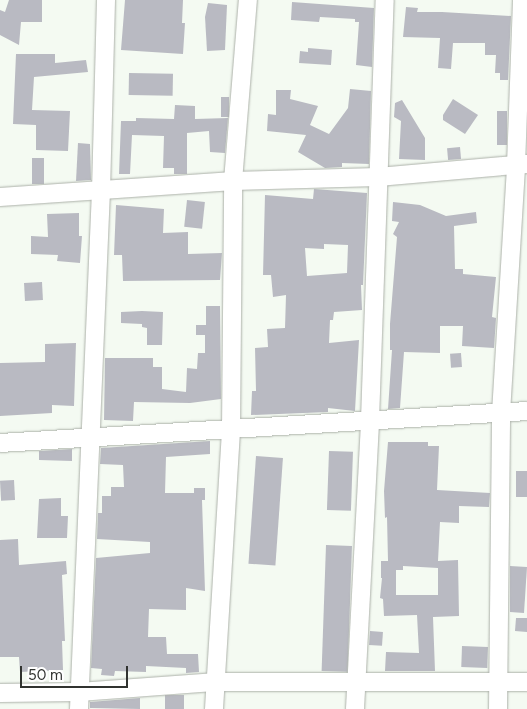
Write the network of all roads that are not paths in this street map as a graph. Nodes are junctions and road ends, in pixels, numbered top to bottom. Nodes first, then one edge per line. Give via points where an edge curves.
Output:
1 (106, 0) edge
2 (248, 0) edge
3 (385, 0) edge
4 (522, 0) edge
5 (522, 165) edge
6 (378, 176) junction
7 (233, 181) junction
8 (101, 191) junction
9 (0, 196) edge
10 (527, 411) edge
11 (501, 412) junction
12 (370, 420) junction
13 (231, 430) junction
14 (90, 438) junction
15 (0, 443) edge
16 (214, 682) junction
17 (499, 682) junction
18 (527, 682) edge
19 (356, 684) junction
20 (0, 693) edge
21 (79, 700) edge
22 (214, 709) edge
23 (355, 709) edge
24 (498, 709) edge

1 - 8 street
2 - 7 street
3 - 6 street
4 - 5 street
5 - 6 street
5 - 11 street
6 - 7 street
6 - 12 street
7 - 8 street
7 - 13 street
8 - 9 street
8 - 14 street
10 - 11 street
11 - 12 street
11 - 17 street
12 - 13 street
12 - 19 street
13 - 14 street
13 - 16 street
14 - 15 street
14 - 21 street
16 - 19 street
16 - 21 street
16 - 22 street
17 - 18 street
17 - 19 street
17 - 24 street
19 - 23 street
20 - 21 street

